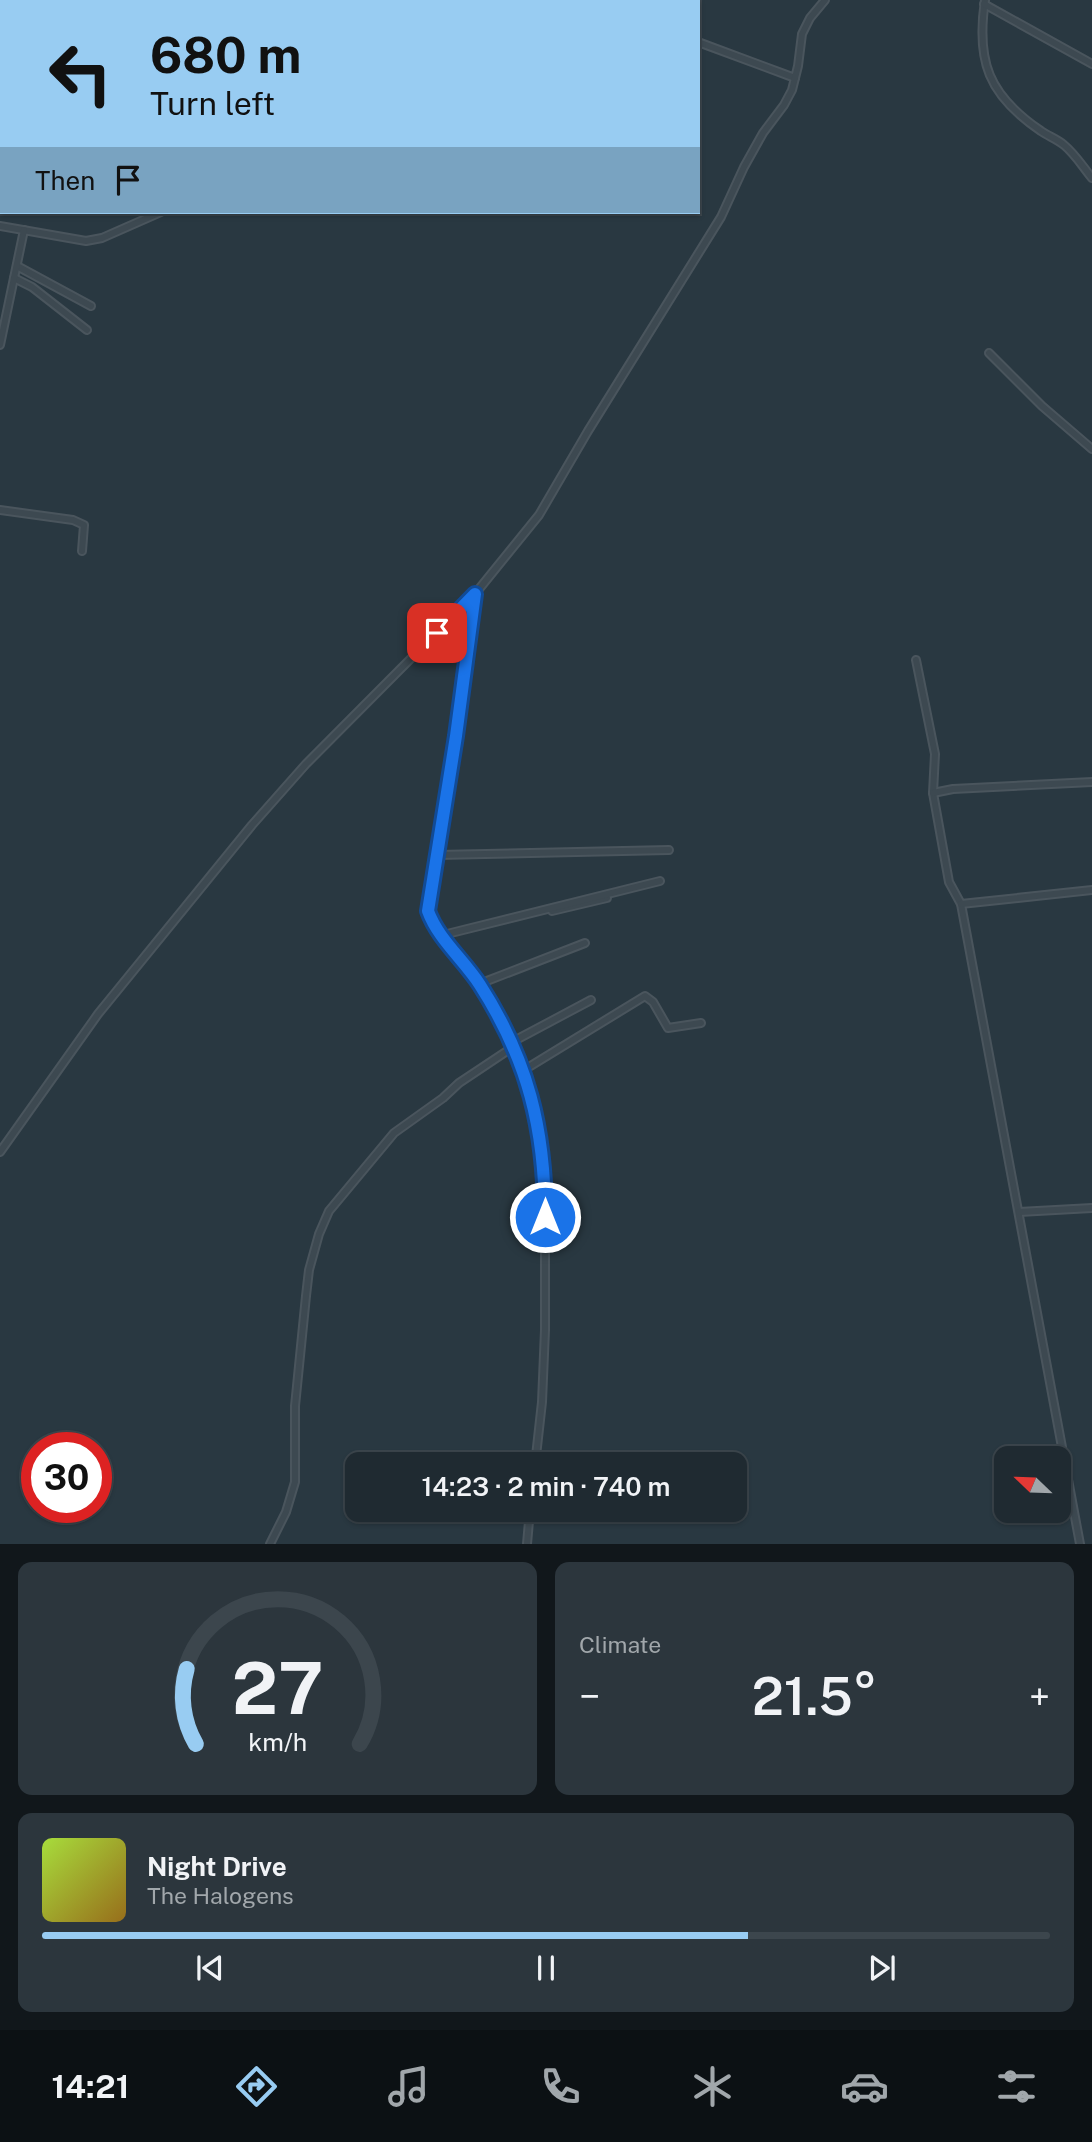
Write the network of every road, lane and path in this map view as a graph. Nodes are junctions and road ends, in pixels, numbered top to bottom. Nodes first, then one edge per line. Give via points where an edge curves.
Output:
1 (825, 0) edge
2 (985, 2) edge
3 (700, 43) edge
4 (1092, 64) edge
5 (795, 78) junction
6 (1092, 178) edge
7 (157, 214) edge
8 (0, 226) edge
9 (24, 230) junction
10 (17, 266) junction
11 (15, 278) junction
12 (90, 306) dead end
13 (87, 330) dead end
14 (0, 345) edge
15 (989, 353) dead end
16 (1092, 449) edge
17 (0, 510) edge
18 (82, 551) dead end
19 (475, 594) junction
20 (916, 660) dead end
21 (1092, 782) edge
22 (933, 793) junction
23 (669, 850) dead end
24 (437, 855) junction
25 (660, 881) dead end
26 (1092, 890) edge
27 (607, 898) dead end
28 (961, 904) junction
29 (444, 937) junction
30 (585, 943) dead end
31 (480, 984) junction
32 (591, 1000) dead end
33 (701, 1023) dead end
34 (513, 1044) junction
35 (524, 1070) junction
36 (0, 1152) edge
37 (1092, 1208) edge
38 (1019, 1212) junction
39 (536, 1452) edge
40 (529, 1522) edge
41 (270, 1544) edge
42 (527, 1544) edge
43 (1080, 1544) edge

1 - 5 street via 802,34
2 - 4 street
2 - 6 street via 980,31 985,66 996,90 1020,115 1063,144
3 - 5 street
5 - 19 street via 721,217 539,515
7 - 9 street via 86,241
8 - 9 street
9 - 10 street
10 - 11 street
10 - 12 street
11 - 13 street
11 - 14 street
15 - 16 street
17 - 18 street via 84,525
19 - 24 street
19 - 36 street via 306,764 252,825 98,1014
20 - 22 street via 935,754
21 - 22 street
22 - 28 street via 949,882
23 - 24 street
24 - 29 street via 428,911
25 - 29 street
26 - 28 street
27 - 29 street
28 - 38 street
29 - 31 street
30 - 31 street
31 - 34 street
32 - 34 street
33 - 35 street via 668,1028 645,996
34 - 35 street
34 - 41 street via 394,1133 329,1212 309,1270 295,1406 295,1482
35 - 39 street via 535,1108 545,1190 545,1330
37 - 38 street
38 - 43 street
40 - 42 street

